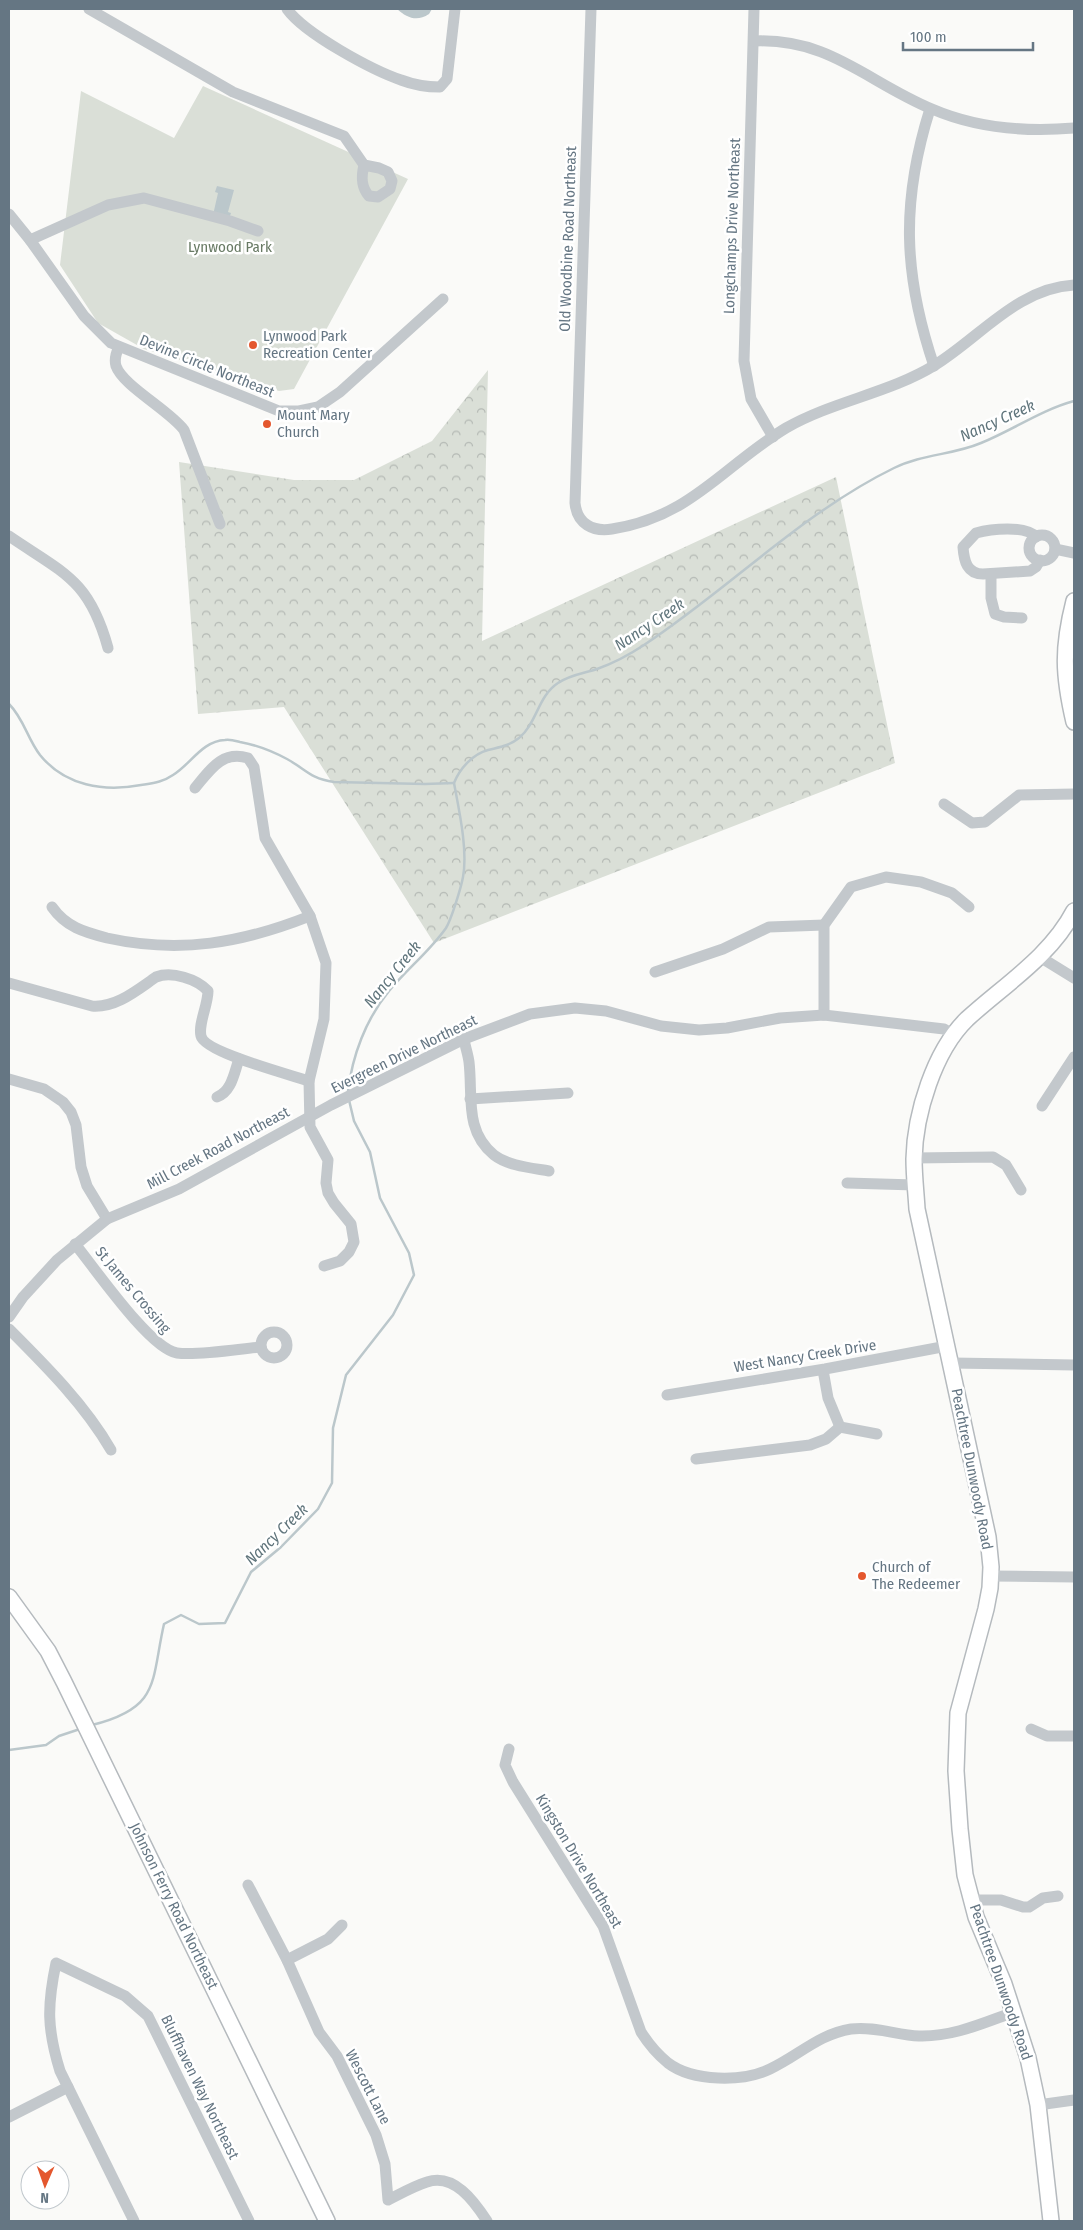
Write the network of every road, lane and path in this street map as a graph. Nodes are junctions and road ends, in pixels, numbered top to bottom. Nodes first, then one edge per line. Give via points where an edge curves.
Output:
1 (89, 9) edge
2 (287, 9) edge
3 (455, 9) edge
4 (591, 9) edge
5 (754, 9) edge
6 (754, 41) junction
7 (444, 84) junction
8 (452, 93) dead end
9 (930, 109) junction
10 (1074, 128) edge
11 (364, 165) dead end
12 (9, 214) edge
13 (258, 231) dead end
14 (30, 240) junction
15 (1074, 285) edge
16 (443, 299) dead end
17 (119, 347) junction
18 (934, 366) junction
19 (772, 437) junction
20 (220, 524) dead end
21 (9, 536) edge
22 (1036, 537) junction
23 (1055, 549) junction
24 (1074, 552) edge
25 (1040, 560) junction
26 (991, 574) junction
27 (1074, 601) edge
28 (1022, 618) dead end
29 (108, 648) dead end
30 (1074, 722) edge
31 (195, 788) dead end
32 (1074, 794) edge
33 (944, 804) dead end
34 (52, 907) dead end
35 (969, 907) dead end
36 (1074, 912) edge
37 (310, 916) junction
38 (824, 924) junction
39 (1040, 956) junction
40 (655, 972) dead end
41 (1074, 978) edge
42 (9, 983) edge
43 (824, 1015) junction
44 (954, 1035) junction
45 (464, 1039) junction
46 (1074, 1057) edge
47 (239, 1059) junction
48 (9, 1080) edge
49 (309, 1080) junction
50 (568, 1094) dead end
51 (217, 1097) dead end
52 (470, 1100) junction
53 (1042, 1106) dead end
54 (310, 1117) junction
55 (914, 1158) junction
56 (549, 1172) dead end
57 (847, 1184) dead end
58 (915, 1185) junction
59 (1021, 1190) dead end
60 (107, 1219) junction
61 (75, 1244) junction
62 (324, 1266) dead end
63 (9, 1317) edge
64 (9, 1329) edge
65 (261, 1346) dead end
66 (948, 1346) junction
67 (951, 1363) junction
68 (1074, 1365) edge
69 (823, 1370) junction
70 (667, 1394) dead end
71 (840, 1426) junction
72 (877, 1434) dead end
73 (112, 1450) dead end
74 (696, 1459) dead end
75 (990, 1576) junction
76 (1074, 1577) edge
77 (9, 1597) edge
78 (1031, 1728) dead end
79 (1074, 1736) edge
80 (509, 1749) dead end
81 (248, 1885) dead end
82 (1058, 1896) dead end
83 (972, 1900) junction
84 (342, 1926) dead end
85 (287, 1960) junction
86 (1014, 2012) junction
87 (68, 2087) junction
88 (1074, 2100) edge
89 (1038, 2105) junction
90 (9, 2116) edge
91 (134, 2221) edge
92 (249, 2221) edge
93 (327, 2221) edge
94 (487, 2221) edge
95 (1051, 2221) edge

1 - 11 street via 233,92 344,136
2 - 7 street via 317,36 382,72 422,86 440,87
3 - 7 street via 449,73
4 - 19 street, Old Woodbine Road Northeast via 574,504 579,518 597,530 647,521 684,504
5 - 6 street, Longchamps Drive Northeast
6 - 9 street via 788,42 821,51
6 - 19 street, Longchamps Drive Northeast via 744,361 751,399
7 - 8 street
9 - 10 street via 1002,127 1034,130
9 - 18 street via 914,170 909,234 915,298
12 - 14 street, Devine Circle Northeast
13 - 14 street via 230,220 144,198 108,205
14 - 17 street, Devine Circle Northeast via 84,316 110,343
15 - 18 street, Old Woodbine Road Northeast via 1046,291 1012,307
16 - 17 street, Devine Circle Northeast via 340,392 318,407 298,411 279,411
17 - 20 street via 116,367 125,379 178,421 184,430
18 - 19 street, Old Woodbine Road Northeast via 805,419
21 - 29 street via 73,579 92,606
22 - 23 street via 1051,538
22 - 25 street via 1030,542 1029,549 1033,557
22 - 26 street via 1032,532 1017,529 982,531 970,536 962,547 966,566 976,574
23 - 24 street
23 - 25 street via 1050,558
25 - 26 street via 1030,572
26 - 28 street via 995,614
27 - 30 main road via 1064,664
31 - 37 street, Mill Creek Road Northeast via 222,758 238,755 248,758 254,767 265,838
32 - 33 street via 1019,796 985,822 972,823
34 - 37 street via 69,925 94,934 175,947 234,940 276,930
35 - 38 street via 952,892 921,882 886,877 851,887
36 - 39 main road, Peachtree Dunwoody Road
37 - 49 street, Mill Creek Road Northeast via 326,970 324,1019
38 - 40 street via 769,927 724,949
38 - 43 street
39 - 41 street
39 - 44 main road, Peachtree Dunwoody Road via 966,1020
42 - 47 street via 102,1007 156,976 164,974 195,981 208,991 201,1039 205,1044
43 - 44 street, Evergreen Drive Northeast via 944,1029
43 - 45 street, Evergreen Drive Northeast via 699,1030 661,1026 606,1011 575,1008 530,1014
44 - 55 main road, Peachtree Dunwoody Road via 938,1060 927,1087
45 - 52 street via 469,1062
45 - 54 street, Evergreen Drive Northeast
46 - 53 street
47 - 49 street
47 - 51 street via 229,1088
48 - 60 street via 44,1089 71,1112 87,1186
49 - 54 street, Mill Creek Road Northeast
50 - 52 street
52 - 56 street via 475,1132 494,1156 512,1164
54 - 60 street, Mill Creek Road Northeast via 187,1185
54 - 62 street via 310,1127 328,1160 328,1193 354,1232 349,1252 340,1261
55 - 58 main road, Peachtree Dunwoody Road
55 - 59 street via 993,1156 1006,1165
57 - 58 street
58 - 66 main road, Peachtree Dunwoody Road via 917,1209
60 - 61 street, Mill Creek Road Northeast
61 - 63 street, Mill Creek Road Northeast via 23,1297
61 - 65 street, St James Crossing via 140,1325 164,1349 194,1353
64 - 73 street via 38,1357 92,1420
66 - 67 main road, Peachtree Dunwoody Road
66 - 69 street, West Nancy Creek Drive
67 - 68 street
67 - 75 main road, Peachtree Dunwoody Road via 988,1537
69 - 70 street, West Nancy Creek Drive
69 - 71 street via 828,1398
71 - 72 street
71 - 74 street via 826,1439 810,1446
75 - 76 street
75 - 83 main road, Peachtree Dunwoody Road via 986,1609 958,1720 956,1771 960,1829 965,1874
77 - 93 main road, Johnson Ferry Road Northeast via 48,1652 96,1744
78 - 79 street via 1047,1736
80 - 86 street, Kingston Drive Northeast via 506,1765 513,1782 603,1926 640,2032 670,2064 713,2078 744,2078 771,2069 821,2038 842,2031 866,2028 918,2036 940,2035 962,2031
81 - 85 street, Wescott Lane
82 - 83 street via 1043,1898 1030,1907 1001,1900
83 - 86 main road, Peachtree Dunwoody Road via 984,1941
84 - 85 street via 328,1940
85 - 94 street, Wescott Lane via 319,2032 337,2056 376,2135 385,2164 388,2200 428,2181 444,2180 463,2191
86 - 89 main road, Peachtree Dunwoody Road
87 - 90 street
87 - 91 street, Bluffhaven Way Northeast
87 - 92 street, Bluffhaven Way Northeast via 60,2071 48,2026 56,1964 125,1996 148,2016
88 - 89 street
89 - 95 main road, Peachtree Dunwoody Road

